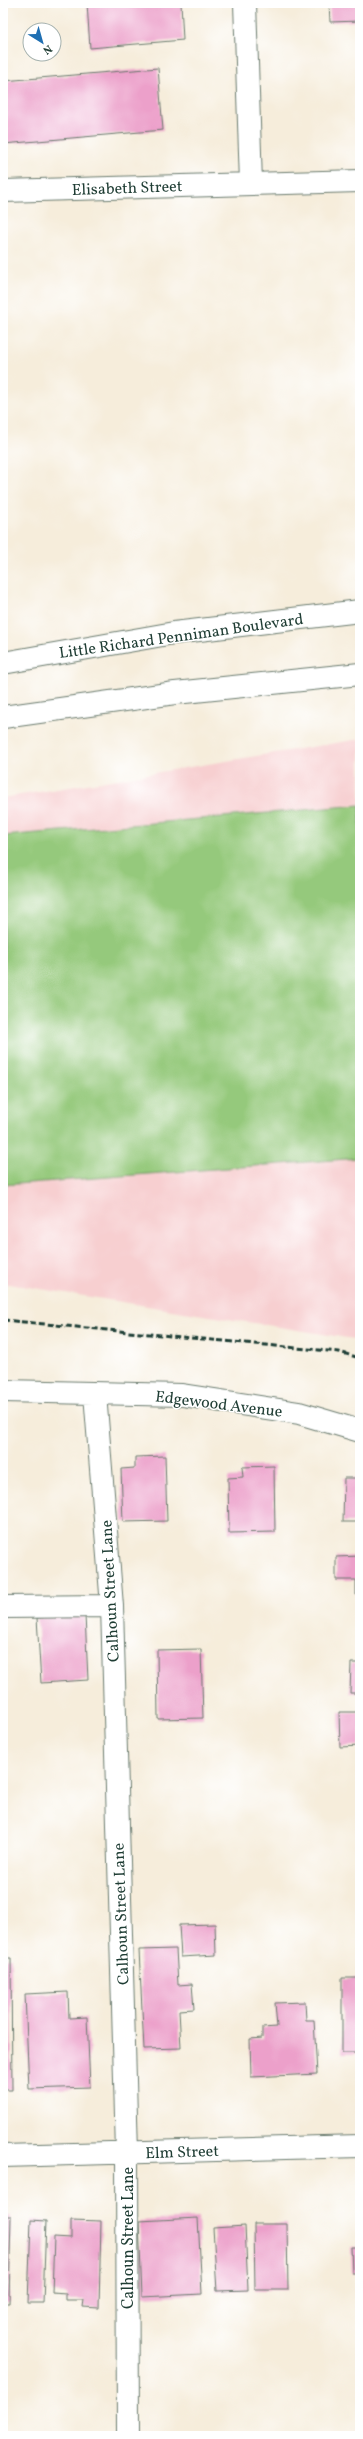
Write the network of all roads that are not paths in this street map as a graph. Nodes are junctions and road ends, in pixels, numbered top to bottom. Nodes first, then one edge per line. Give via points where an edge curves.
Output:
1 (246, 3) edge
2 (360, 181) edge
3 (251, 183) junction
4 (3, 191) edge
5 (360, 611) edge
6 (3, 662) edge
7 (360, 674) edge
8 (3, 717) edge
9 (3, 1392) edge
10 (95, 1394) junction
11 (360, 1431) edge
12 (112, 1606) junction
13 (3, 1607) edge
14 (360, 2146) edge
15 (127, 2153) junction
16 (3, 2156) edge
17 (128, 2436) edge

1 - 3 street
2 - 3 street, Elisabeth Street
3 - 4 street, Elisabeth Street
5 - 6 street, Little Richard Penniman Boulevard via 174,634
7 - 8 street via 175,693
9 - 10 street, Edgewood Avenue
10 - 11 street, Edgewood Avenue via 182,1395 299,1413
10 - 12 street, Calhoun Street Lane
12 - 13 street
12 - 15 street, Calhoun Street Lane
14 - 15 street, Elm Street
15 - 16 street, Elm Street
15 - 17 street, Calhoun Street Lane

